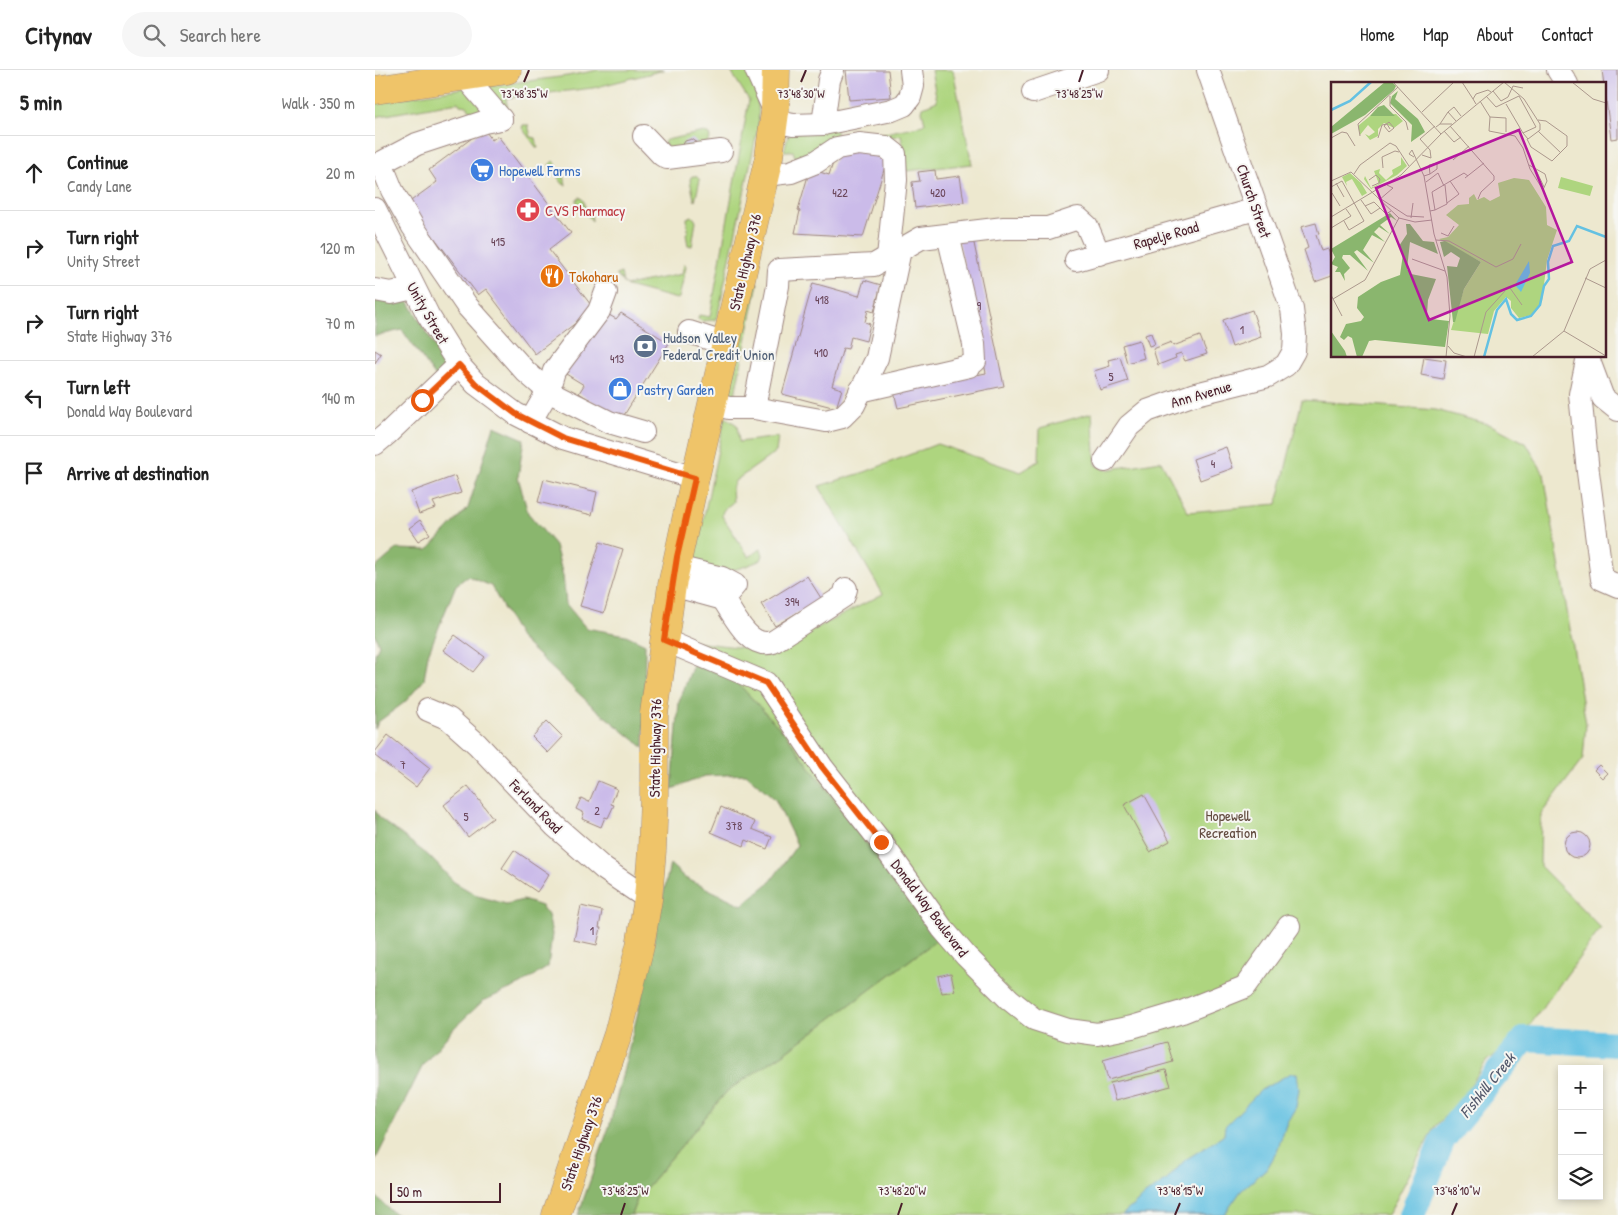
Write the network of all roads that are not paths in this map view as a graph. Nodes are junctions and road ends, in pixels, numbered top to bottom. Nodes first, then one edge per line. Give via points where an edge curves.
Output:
1 (507, 70) edge
2 (756, 70) edge
3 (776, 70) edge
4 (833, 70) edge
5 (911, 70) edge
6 (1098, 70) edge
7 (1208, 70) edge
8 (1558, 70) edge
9 (465, 77) junction
10 (1566, 82) edge
11 (375, 90) edge
12 (1033, 92) dead end
13 (774, 116) junction
14 (823, 124) junction
15 (644, 136) dead end
16 (721, 151) dead end
17 (378, 165) edge
18 (765, 175) junction
19 (375, 209) edge
20 (1257, 209) junction
21 (949, 235) junction
22 (894, 253) junction
23 (1099, 254) junction
24 (1075, 260) dead end
25 (744, 267) junction
26 (779, 270) junction
27 (413, 288) junction
28 (375, 290) edge
29 (605, 292) dead end
30 (689, 332) dead end
31 (1295, 334) joint
32 (726, 344) junction
33 (1588, 358) edge
34 (1588, 358) edge
35 (459, 365) junction
36 (548, 391) junction
37 (861, 391) junction
38 (712, 404) junction
39 (754, 408) junction
40 (1618, 410) edge
41 (530, 422) junction
42 (643, 432) dead end
43 (375, 444) edge
44 (1105, 461) dead end
45 (695, 478) junction
46 (674, 576) junction
47 (1618, 586) edge
48 (846, 589) dead end
49 (664, 640) junction
50 (428, 710) dead end
51 (648, 899) junction
52 (1289, 926) dead end
53 (557, 1215) edge

1 - 9 main road
2 - 13 street
3 - 13 main road, State Highway 376
4 - 14 street
5 - 14 street via 913,86 904,105
6 - 12 street
7 - 20 street, Church Street
8 - 10 street
9 - 11 main road
9 - 17 street via 501,120 484,122 417,144
13 - 14 street via 793,124
13 - 18 main road, State Highway 376
15 - 16 street via 667,158
17 - 36 street via 413,227 467,306 526,372
18 - 22 street via 791,172 816,162 837,148 859,144 886,147 895,154
18 - 25 main road, State Highway 376
19 - 27 street, Unity Street
20 - 23 street, Rapelje Road
20 - 31 street, Church Street via 1291,309
21 - 22 street via 921,238
21 - 23 street via 1005,228 1048,228 1078,218 1087,226
21 - 37 street via 975,361 969,366
22 - 26 street via 874,265
22 - 37 street via 877,358
23 - 24 street, Rapelje Road
25 - 26 street
25 - 32 main road, State Highway 376
26 - 39 street
27 - 28 street via 391,293
27 - 35 street, Unity Street
29 - 36 street via 599,311 554,370
30 - 32 street
31 - 44 street, Ann Avenue via 1294,350 1286,364 1268,376 1192,395 1147,411 1129,426
32 - 38 main road, State Highway 376
33 - 40 street via 1603,398
34 - 47 street via 1580,394 1602,579
35 - 41 street, Unity Street via 476,384
35 - 43 street
36 - 41 street
36 - 42 street via 609,422
37 - 39 street via 854,405 842,417 833,420 809,419
38 - 39 street
38 - 45 main road, State Highway 376
41 - 45 street, Unity Street via 563,438
45 - 46 main road, State Highway 376
46 - 48 street via 722,578 735,585 723,599 747,634 768,644 844,596
46 - 49 main road, State Highway 376
49 - 51 main road, State Highway 376 via 654,714 655,795
49 - 52 street, Donald Way Boulevard via 766,683 822,767 942,928 1009,999 1034,1019 1068,1030 1097,1034 1182,1012 1245,987
50 - 51 street, Ferland Road via 449,719 555,826 604,869
51 - 53 main road, State Highway 376 via 618,1034

